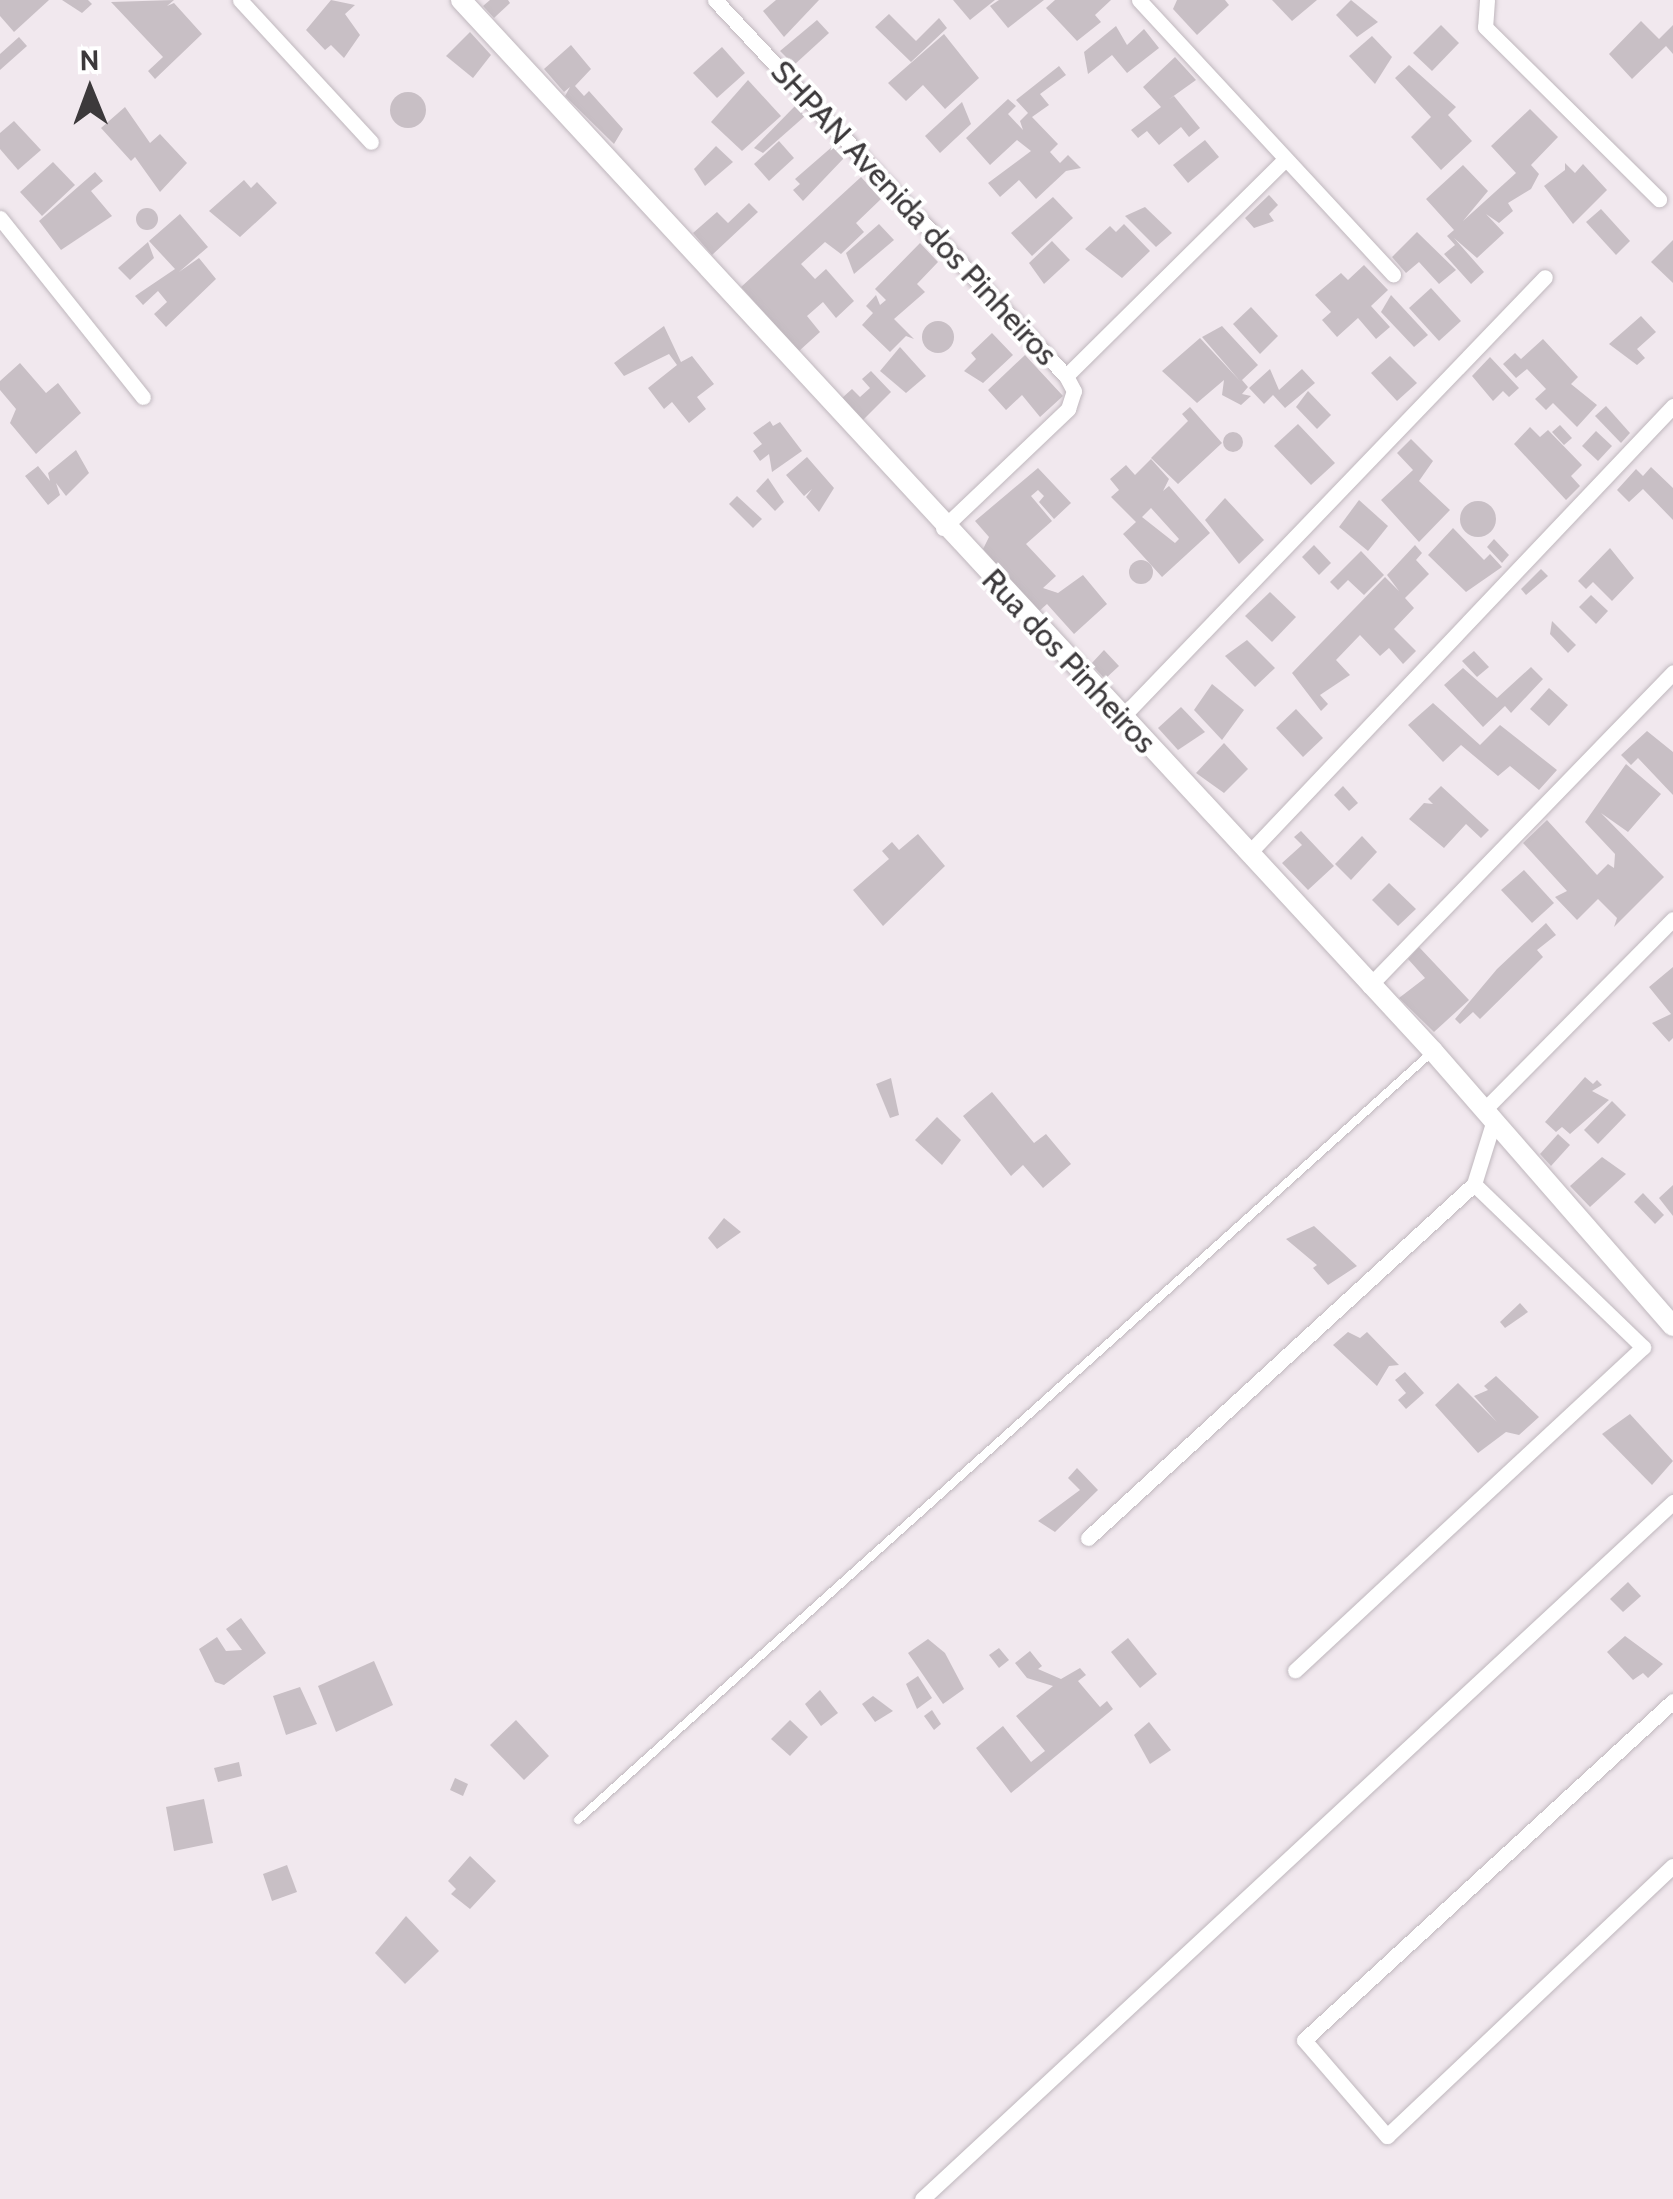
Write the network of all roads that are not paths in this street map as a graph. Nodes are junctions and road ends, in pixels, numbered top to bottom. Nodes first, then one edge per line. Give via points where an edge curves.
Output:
1 (240, 0) edge
2 (462, 0) edge
3 (716, 0) edge
4 (1139, 0) edge
5 (1486, 0) edge
6 (371, 142) dead end
7 (1285, 159) junction
8 (1659, 199) dead end
9 (0, 218) edge
10 (1393, 274) dead end
11 (1545, 277) dead end
12 (1066, 376) junction
13 (143, 397) dead end
14 (1673, 406) edge
15 (944, 528) junction
16 (1673, 672) edge
17 (1122, 717) junction
18 (1248, 854) junction
19 (1673, 919) edge
20 (1369, 986) junction
21 (1433, 1050) junction
22 (1488, 1117) junction
23 (1474, 1184) junction
24 (1673, 1325) edge
25 (1673, 1502) edge
26 (1088, 1538) dead end
27 (1295, 1670) dead end
28 (1673, 1701) edge
29 (578, 1820) dead end
30 (1673, 1866) edge
31 (922, 2199) edge

1 - 6 street
2 - 15 street, Rua dos Pinheiros
3 - 12 street, SHPAN Avenida dos Pinheiros
4 - 7 street
5 - 8 street via 1485,27
7 - 10 street
7 - 12 street, SHPAN Avenida dos Pinheiros
9 - 13 street
11 - 17 street
12 - 15 street via 1074,390 1068,408
14 - 18 street
15 - 17 street, Rua dos Pinheiros
16 - 20 street
17 - 18 street, Rua dos Pinheiros
18 - 20 street, Rua dos Pinheiros
19 - 22 street
20 - 21 street, Rua dos Pinheiros
21 - 22 street, Rua dos Pinheiros
21 - 29 lane
22 - 23 street
22 - 24 street, Rua dos Pinheiros
23 - 26 street
23 - 27 street via 1643,1347
25 - 31 street
28 - 30 street via 1304,2040 1387,2136

